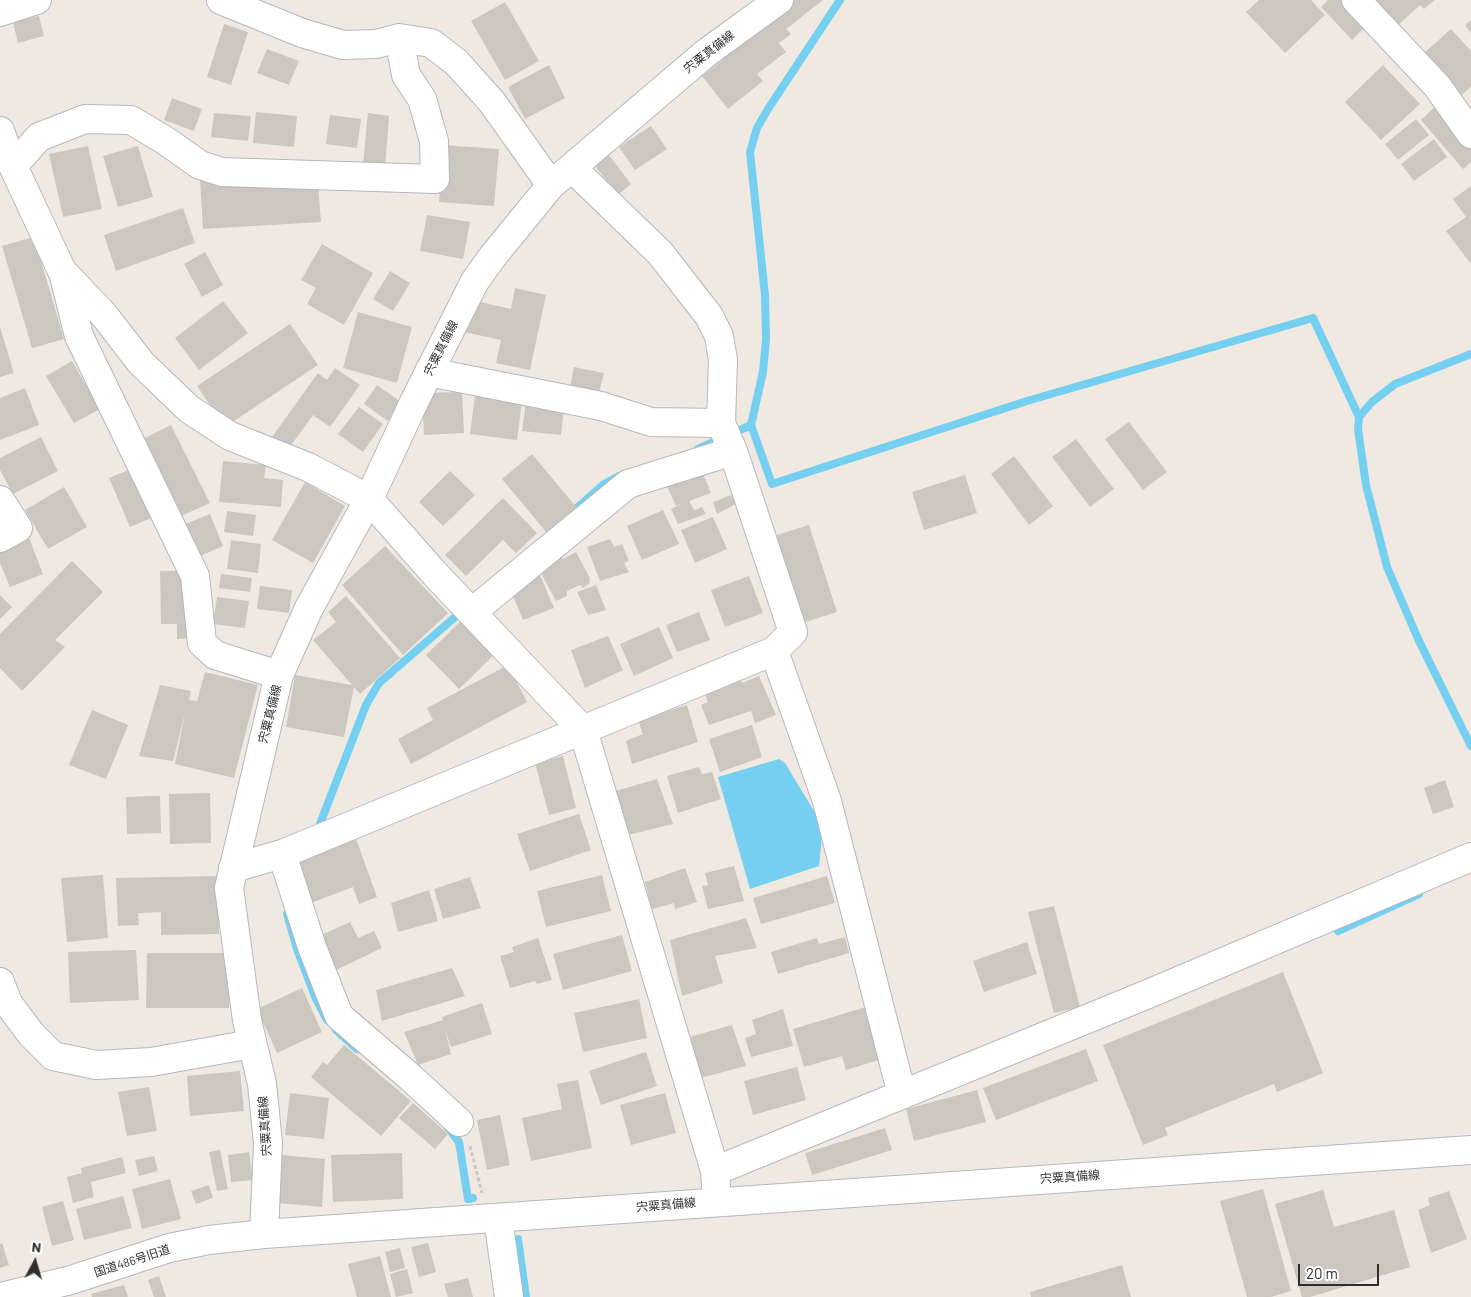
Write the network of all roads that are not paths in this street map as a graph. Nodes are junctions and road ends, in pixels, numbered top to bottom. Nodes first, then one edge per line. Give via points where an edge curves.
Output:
1 (37, 0) edge
2 (221, 0) edge
3 (779, 0) edge
4 (1356, 0) edge
5 (0, 12) edge
6 (400, 38) junction
7 (0, 131) edge
8 (1471, 134) edge
9 (13, 166) junction
10 (572, 168) junction
11 (550, 185) junction
12 (62, 271) junction
13 (429, 372) junction
14 (721, 424) junction
15 (733, 451) junction
16 (369, 499) junction
17 (0, 500) edge
18 (0, 538) edge
19 (472, 612) junction
20 (774, 651) junction
21 (279, 675) junction
22 (583, 730) junction
23 (282, 854) junction
24 (1471, 857) edge
25 (233, 868) junction
26 (0, 982) edge
27 (252, 1044) junction
28 (902, 1095) junction
29 (459, 1122) road end
30 (1471, 1150) edge
31 (715, 1171) junction
32 (716, 1201) junction
33 (493, 1219) junction
34 (264, 1234) junction
35 (73, 1289) edge
36 (2, 1297) edge
37 (509, 1297) edge

1 - 5 street
2 - 6 street via 302,33 343,45 376,44
3 - 10 street, 宍粟真備線 via 706,53
4 - 8 street via 1437,86
6 - 9 street via 406,75 422,99 434,141 435,179 222,172 200,165 131,120 85,120 39,137
6 - 11 street via 431,43 456,62 492,102
7 - 9 street
9 - 12 street
10 - 11 street, 宍粟真備線
10 - 14 street via 660,253 709,316 720,336 723,360
11 - 13 street, 宍粟真備線 via 475,281
12 - 16 street via 104,315 141,363 189,409 230,436 308,466
12 - 21 street via 78,336 195,576 202,643 214,655
13 - 14 street via 601,406 651,422
13 - 16 street, 宍粟真備線
14 - 15 street
15 - 19 street via 628,484
15 - 20 street via 793,632
16 - 19 street
16 - 21 street, 宍粟真備線 via 308,608
17 - 18 street via 18,528
19 - 22 street
20 - 22 street
20 - 28 street via 827,801
21 - 25 street, 宍粟真備線
22 - 23 street
22 - 31 street
23 - 25 street
23 - 29 street via 312,947 339,1016
24 - 28 street
25 - 27 street, 宍粟真備線 via 229,888 231,918
26 - 27 street via 8,1003 31,1034 54,1056 96,1065 142,1062
27 - 34 street, 宍粟真備線 via 262,1084 268,1143
28 - 31 street
30 - 32 street, 宍粟真備線
31 - 32 street
32 - 33 street, 宍粟真備線
33 - 34 street, 宍粟真備線
33 - 37 street
34 - 35 street, 国道486号旧道 via 169,1248
35 - 36 street, 国道486号旧道

